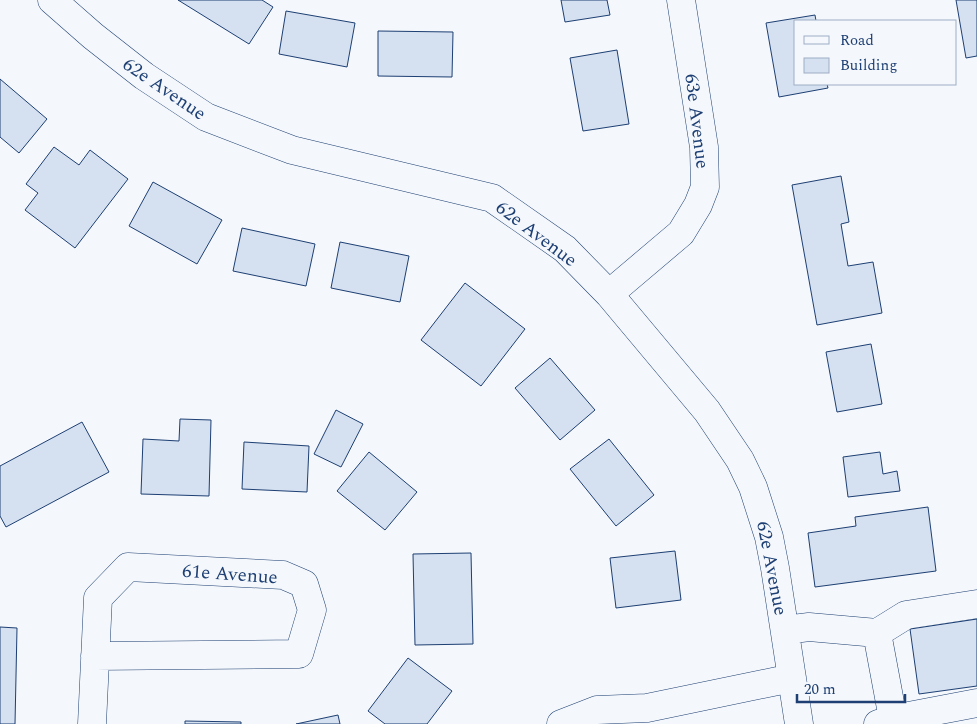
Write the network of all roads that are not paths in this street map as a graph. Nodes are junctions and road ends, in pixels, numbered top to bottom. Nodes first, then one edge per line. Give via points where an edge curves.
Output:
1 (52, 0) edge
2 (681, 0) edge
3 (609, 294) junction
4 (977, 604) edge
5 (785, 630) junction
6 (877, 633) junction
7 (95, 656) junction
8 (792, 678) junction
9 (971, 710) edge
10 (682, 713) edge
11 (888, 722) edge
12 (92, 724) edge
13 (561, 724) edge
14 (799, 724) edge

1 - 3 street, 62e Avenue via 144,76 206,117 292,150 492,198 565,249
2 - 3 street, 63e Avenue via 704,146 705,187 681,233
3 - 5 street, 62e Avenue via 707,411 740,460 753,487 769,537
4 - 6 street via 906,614
5 - 6 street via 809,627
5 - 8 street, 62e Avenue
6 - 11 street
7 - 7 street, 61e Avenue via 299,654 312,610 304,584 284,575 128,567 98,598
7 - 12 street, 61e Avenue
8 - 10 street
8 - 14 street, 62e Avenue
9 - 11 street
10 - 13 street via 646,708 597,710

